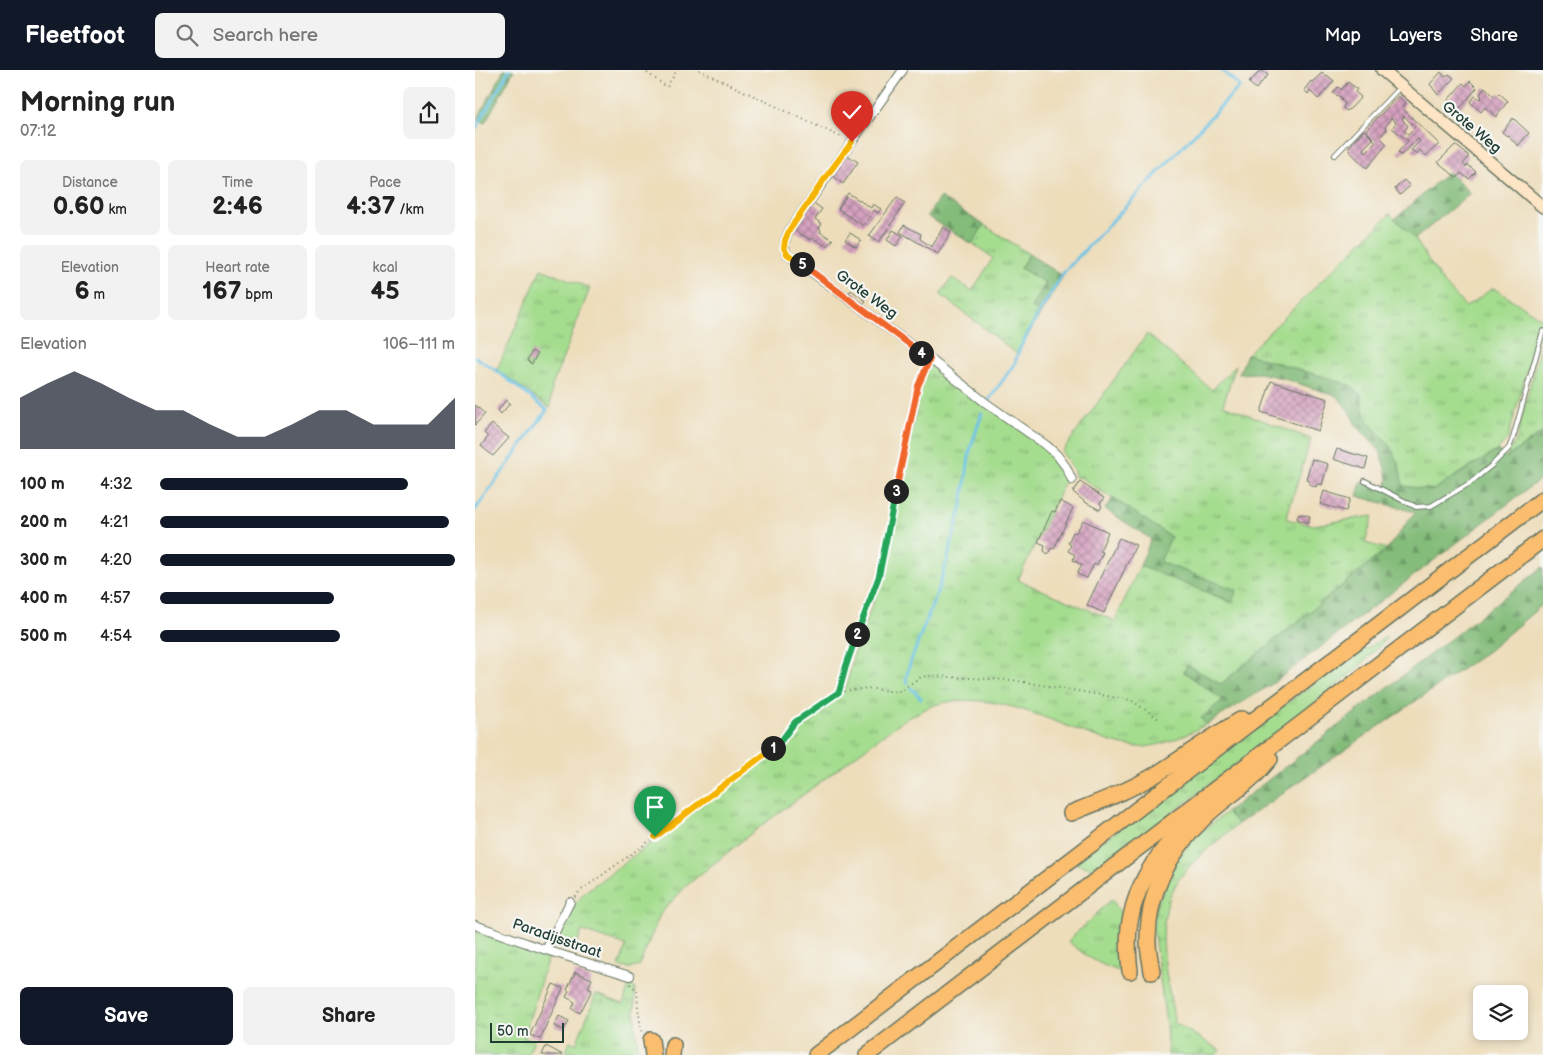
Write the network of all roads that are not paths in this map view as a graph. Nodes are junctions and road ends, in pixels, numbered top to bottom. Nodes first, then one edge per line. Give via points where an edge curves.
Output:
1 (903, 70) edge
2 (1382, 70) edge
3 (1401, 86) junction
4 (1335, 155) dead end
5 (1543, 207) edge
6 (1543, 331) edge
7 (1072, 480) dead end
8 (1365, 481) dead end
9 (1543, 499) edge
10 (1543, 539) edge
11 (1285, 696) junction
12 (1279, 741) junction
13 (1270, 759) junction
14 (1071, 813) dead end
15 (570, 902) road end
16 (475, 925) edge
17 (546, 950) junction
18 (1130, 971) dead end
19 (1152, 972) dead end
20 (627, 976) road end
21 (815, 1055) edge
22 (867, 1055) edge

1 - 7 street, Grote Weg via 790,229 784,248 787,254 1046,445 1066,467
2 - 3 main road, Grote Weg
3 - 4 lane
3 - 5 main road, Grote Weg
6 - 8 lane via 1513,438 1509,448 1493,465 1431,506 1416,507
9 - 11 highway
10 - 12 highway
11 - 14 highway via 1226,728 1153,776 1115,796
11 - 21 highway
12 - 13 highway
12 - 22 highway
13 - 18 highway via 1195,817 1167,844 1149,869 1130,920
13 - 19 highway via 1254,777 1205,817 1169,860 1153,898 1149,922
15 - 17 street
16 - 17 street, Paradijsstraat
17 - 20 street, Paradijsstraat

